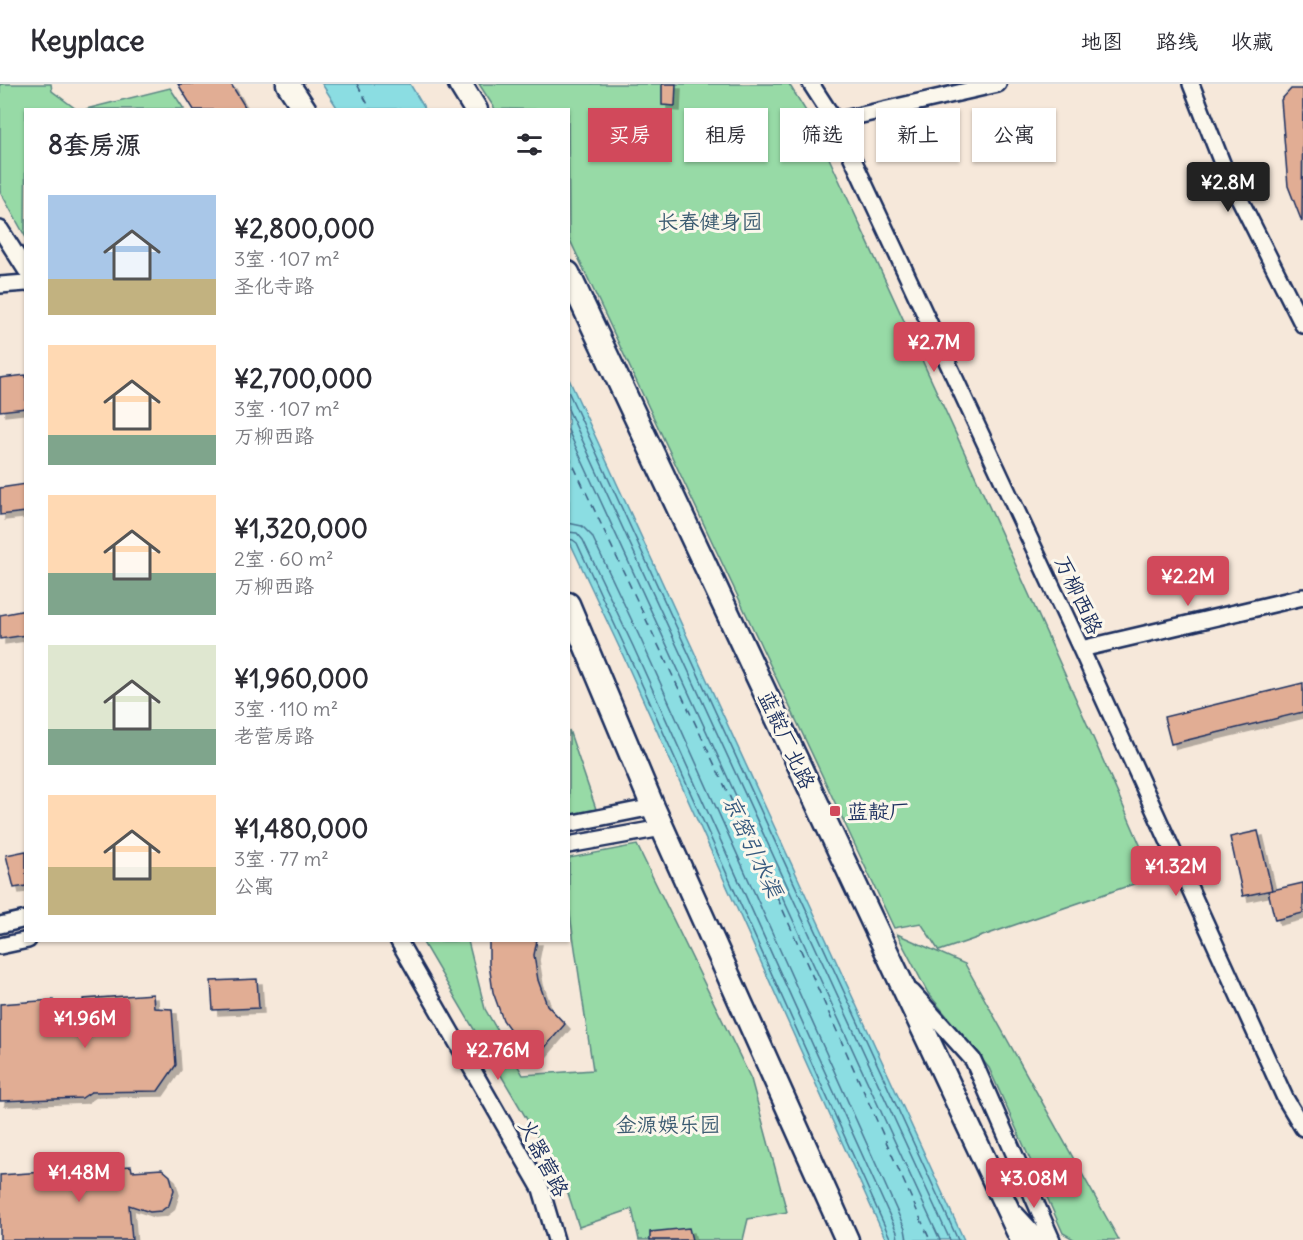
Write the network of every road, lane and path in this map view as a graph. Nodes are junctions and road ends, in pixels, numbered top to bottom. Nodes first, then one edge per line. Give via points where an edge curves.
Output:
1 (288, 84) edge
2 (460, 84) edge
3 (812, 84) edge
4 (998, 84) edge
5 (1191, 84) edge
6 (304, 108) edge
7 (475, 108) edge
8 (827, 108) edge
9 (864, 114) edge
10 (854, 162) edge
11 (0, 229) edge
12 (24, 267) edge
13 (570, 277) edge
14 (24, 283) edge
15 (0, 285) edge
16 (1303, 325) edge
17 (1303, 597) edge
18 (570, 609) edge
19 (1081, 649) junction
20 (653, 807) junction
21 (570, 824) edge
22 (662, 828) junction
23 (570, 845) edge
24 (24, 920) edge
25 (0, 925) edge
26 (24, 941) edge
27 (399, 942) edge
28 (0, 946) edge
29 (898, 977) junction
30 (1303, 1128) edge
31 (1004, 1201) junction
32 (556, 1240) edge
33 (847, 1240) edge
34 (1022, 1240) edge
35 (1040, 1240) edge
36 (1052, 1240) edge

1 - 6 highway
2 - 7 highway
3 - 8 street, 万柳西路
4 - 9 street
5 - 16 street via 1224,168
10 - 19 street, 万柳西路
11 - 12 street
13 - 29 highway, 蓝靛厂北路
14 - 15 street
17 - 19 street
18 - 20 highway
19 - 30 street, 万柳西路 via 1280,1088
20 - 21 street
20 - 22 highway
22 - 23 street
22 - 33 highway
24 - 25 street
26 - 28 street
27 - 32 street, 火器营路 via 541,1190
29 - 31 highway, 蓝靛厂北路
29 - 36 street via 973,1060
31 - 34 highway, 蓝靛厂北路
31 - 35 street

